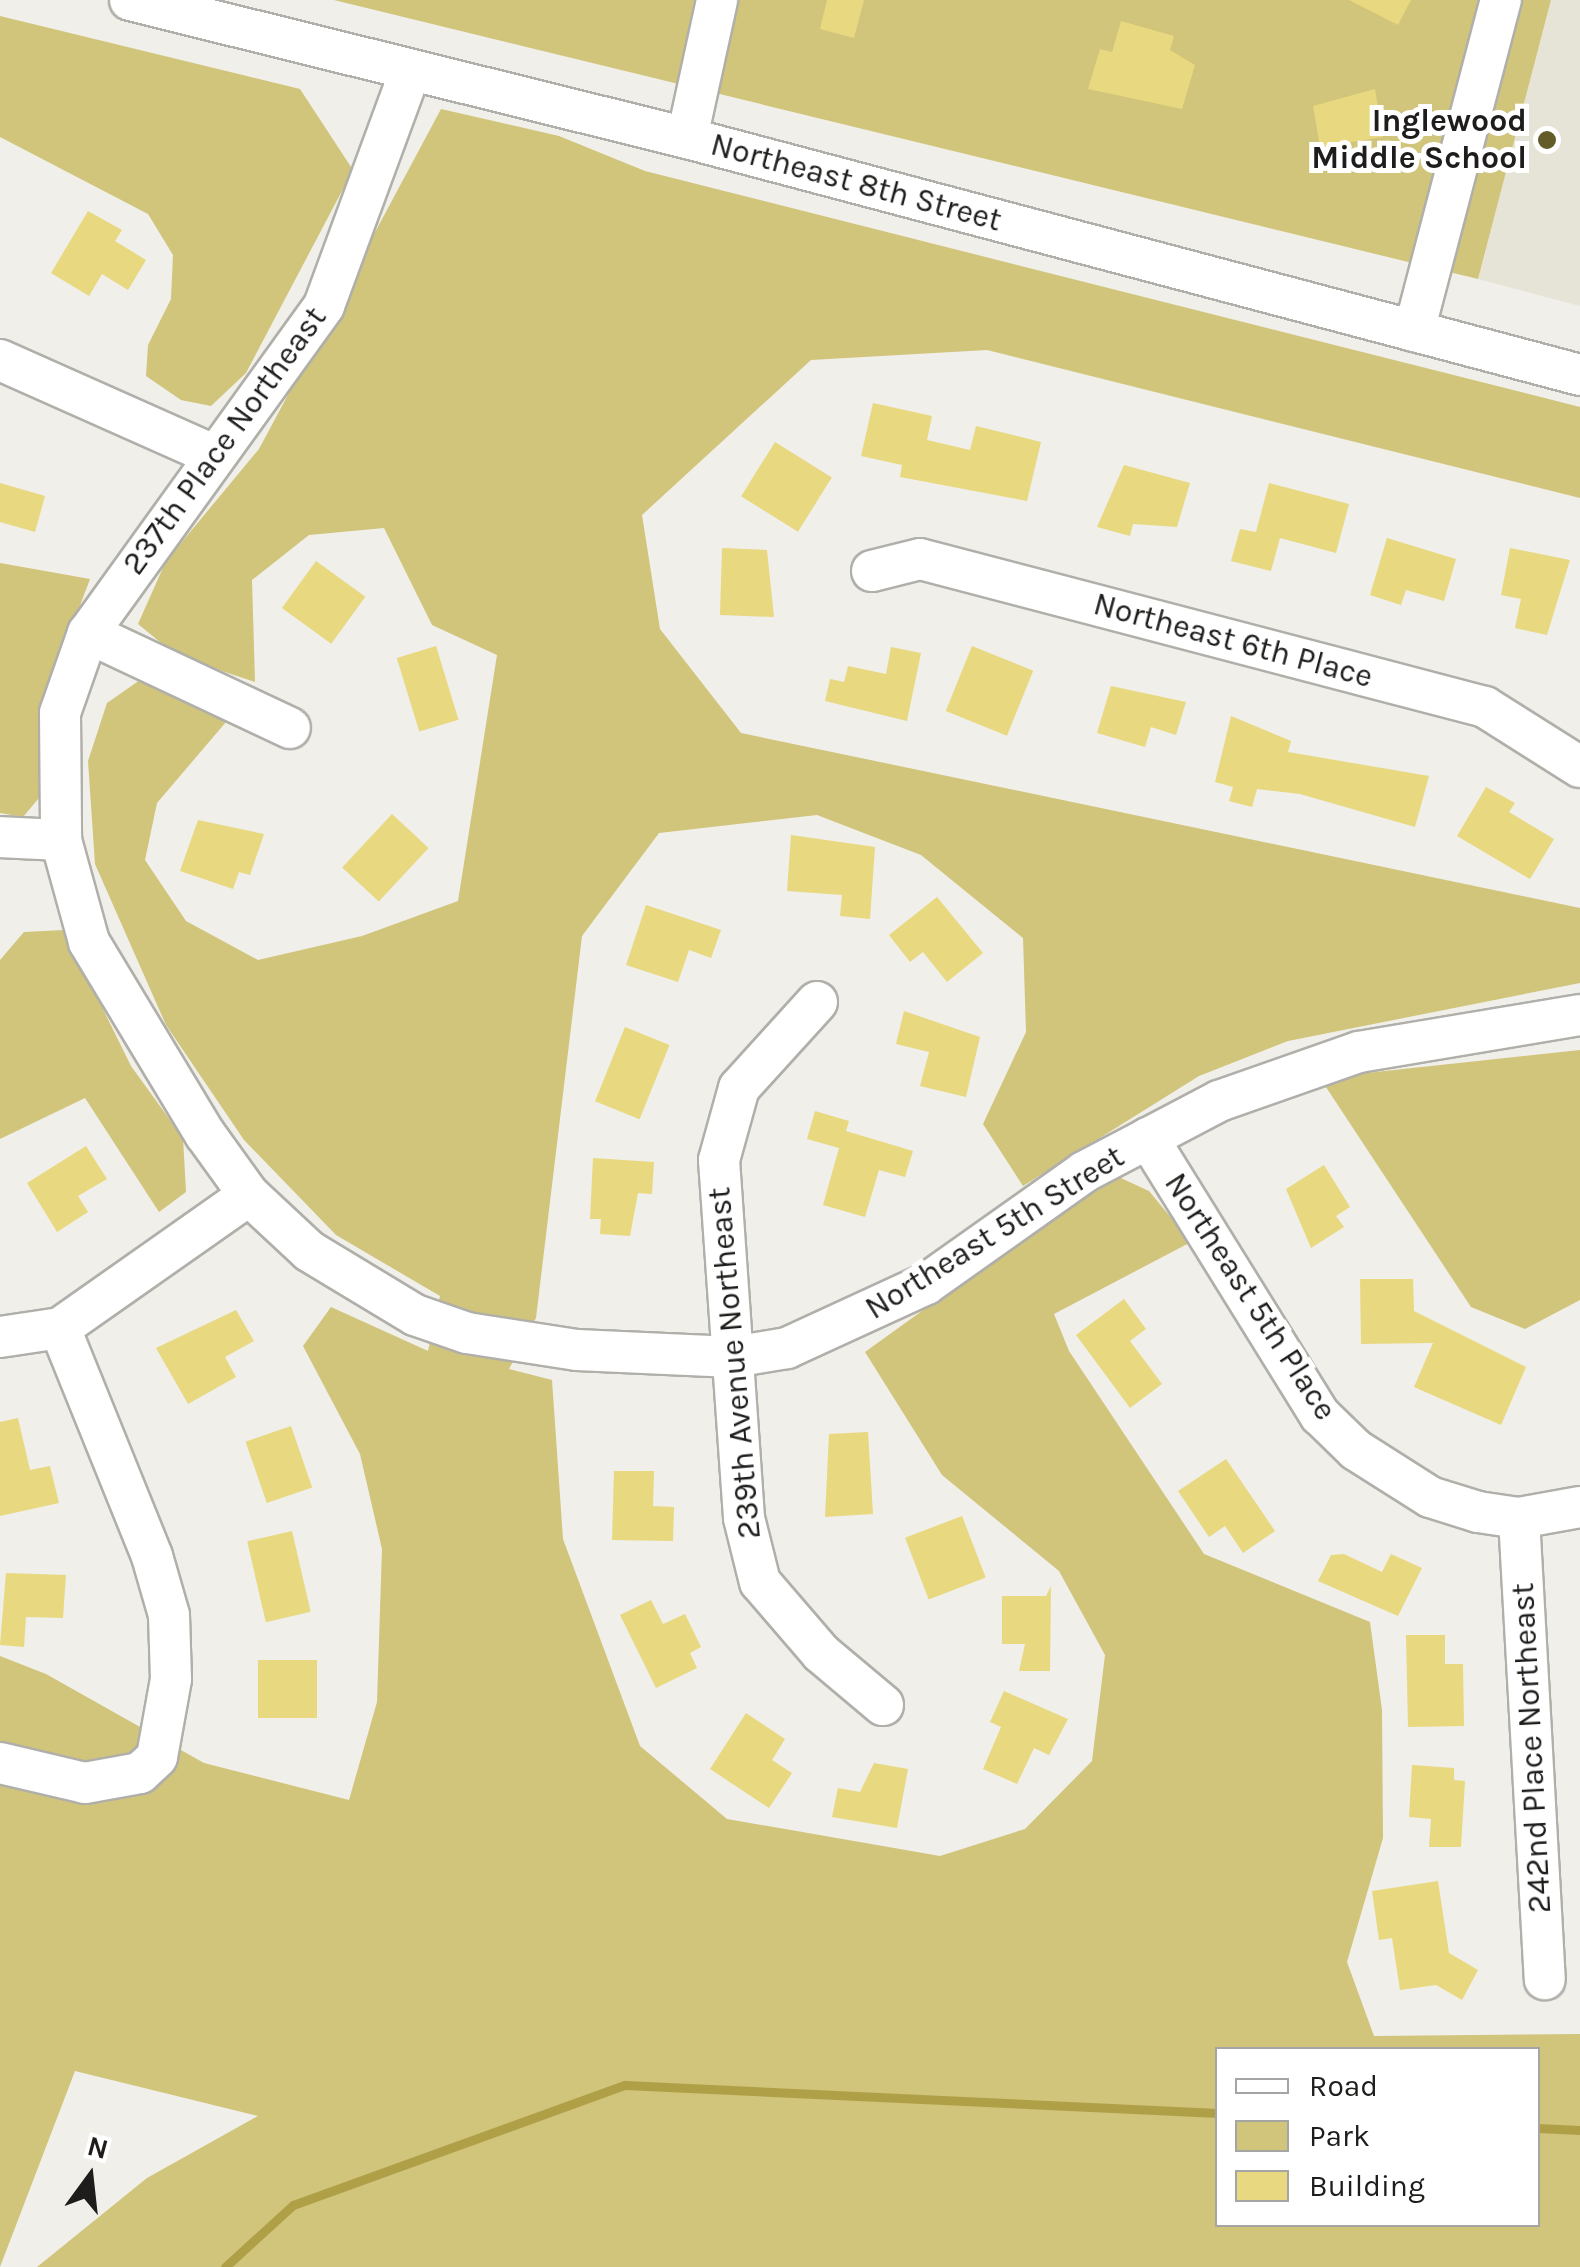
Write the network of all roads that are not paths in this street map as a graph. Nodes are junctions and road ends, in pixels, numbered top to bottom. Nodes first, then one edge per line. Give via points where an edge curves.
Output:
1 (130, 0) edge
2 (716, 0) edge
3 (1501, 0) edge
4 (410, 72) junction
5 (688, 138) junction
6 (1414, 331) junction
7 (0, 360) edge
8 (1580, 375) edge
9 (213, 455) junction
10 (872, 571) dead end
11 (88, 633) junction
12 (290, 728) dead end
13 (1580, 767) edge
14 (0, 838) edge
15 (61, 840) junction
16 (817, 1002) dead end
17 (1580, 1014) edge
18 (1148, 1138) junction
19 (249, 1195) junction
20 (60, 1328) junction
21 (0, 1337) edge
22 (732, 1357) junction
23 (1580, 1507) edge
24 (1519, 1518) junction
25 (883, 1705) dead end
26 (0, 1763) edge
27 (1546, 1979) dead end

1 - 4 street, Northeast 8th Street
2 - 5 street
3 - 6 street
4 - 5 street, Northeast 8th Street
4 - 9 street, 237th Place Northeast via 324,306
5 - 6 street, Northeast 8th Street
6 - 8 street, Northeast 8th Street
7 - 9 street
9 - 11 street, 237th Place Northeast
10 - 13 street, Northeast 6th Place via 920,559 1485,708
11 - 12 street
11 - 15 street, Northeast 5th Street via 60,713
14 - 15 street
15 - 19 street, Northeast 5th Street via 89,942
16 - 22 street, 239th Avenue Northeast via 762,1056 724,1123 719,1198
17 - 18 street, Northeast 5th Street via 1359,1052 1253,1086
18 - 22 street, Northeast 5th Street via 1084,1172 878,1311 802,1343
18 - 24 street, Northeast 5th Place via 1320,1415 1356,1450 1430,1497
19 - 20 street
19 - 22 street, Northeast 5th Street via 309,1251 415,1316 524,1343
20 - 21 street
20 - 26 street via 169,1615 171,1679 157,1757 140,1773 85,1783
22 - 25 street, 239th Avenue Northeast via 744,1518 760,1582 822,1653
23 - 24 street, Northeast 5th Place
24 - 27 street, 242nd Place Northeast

